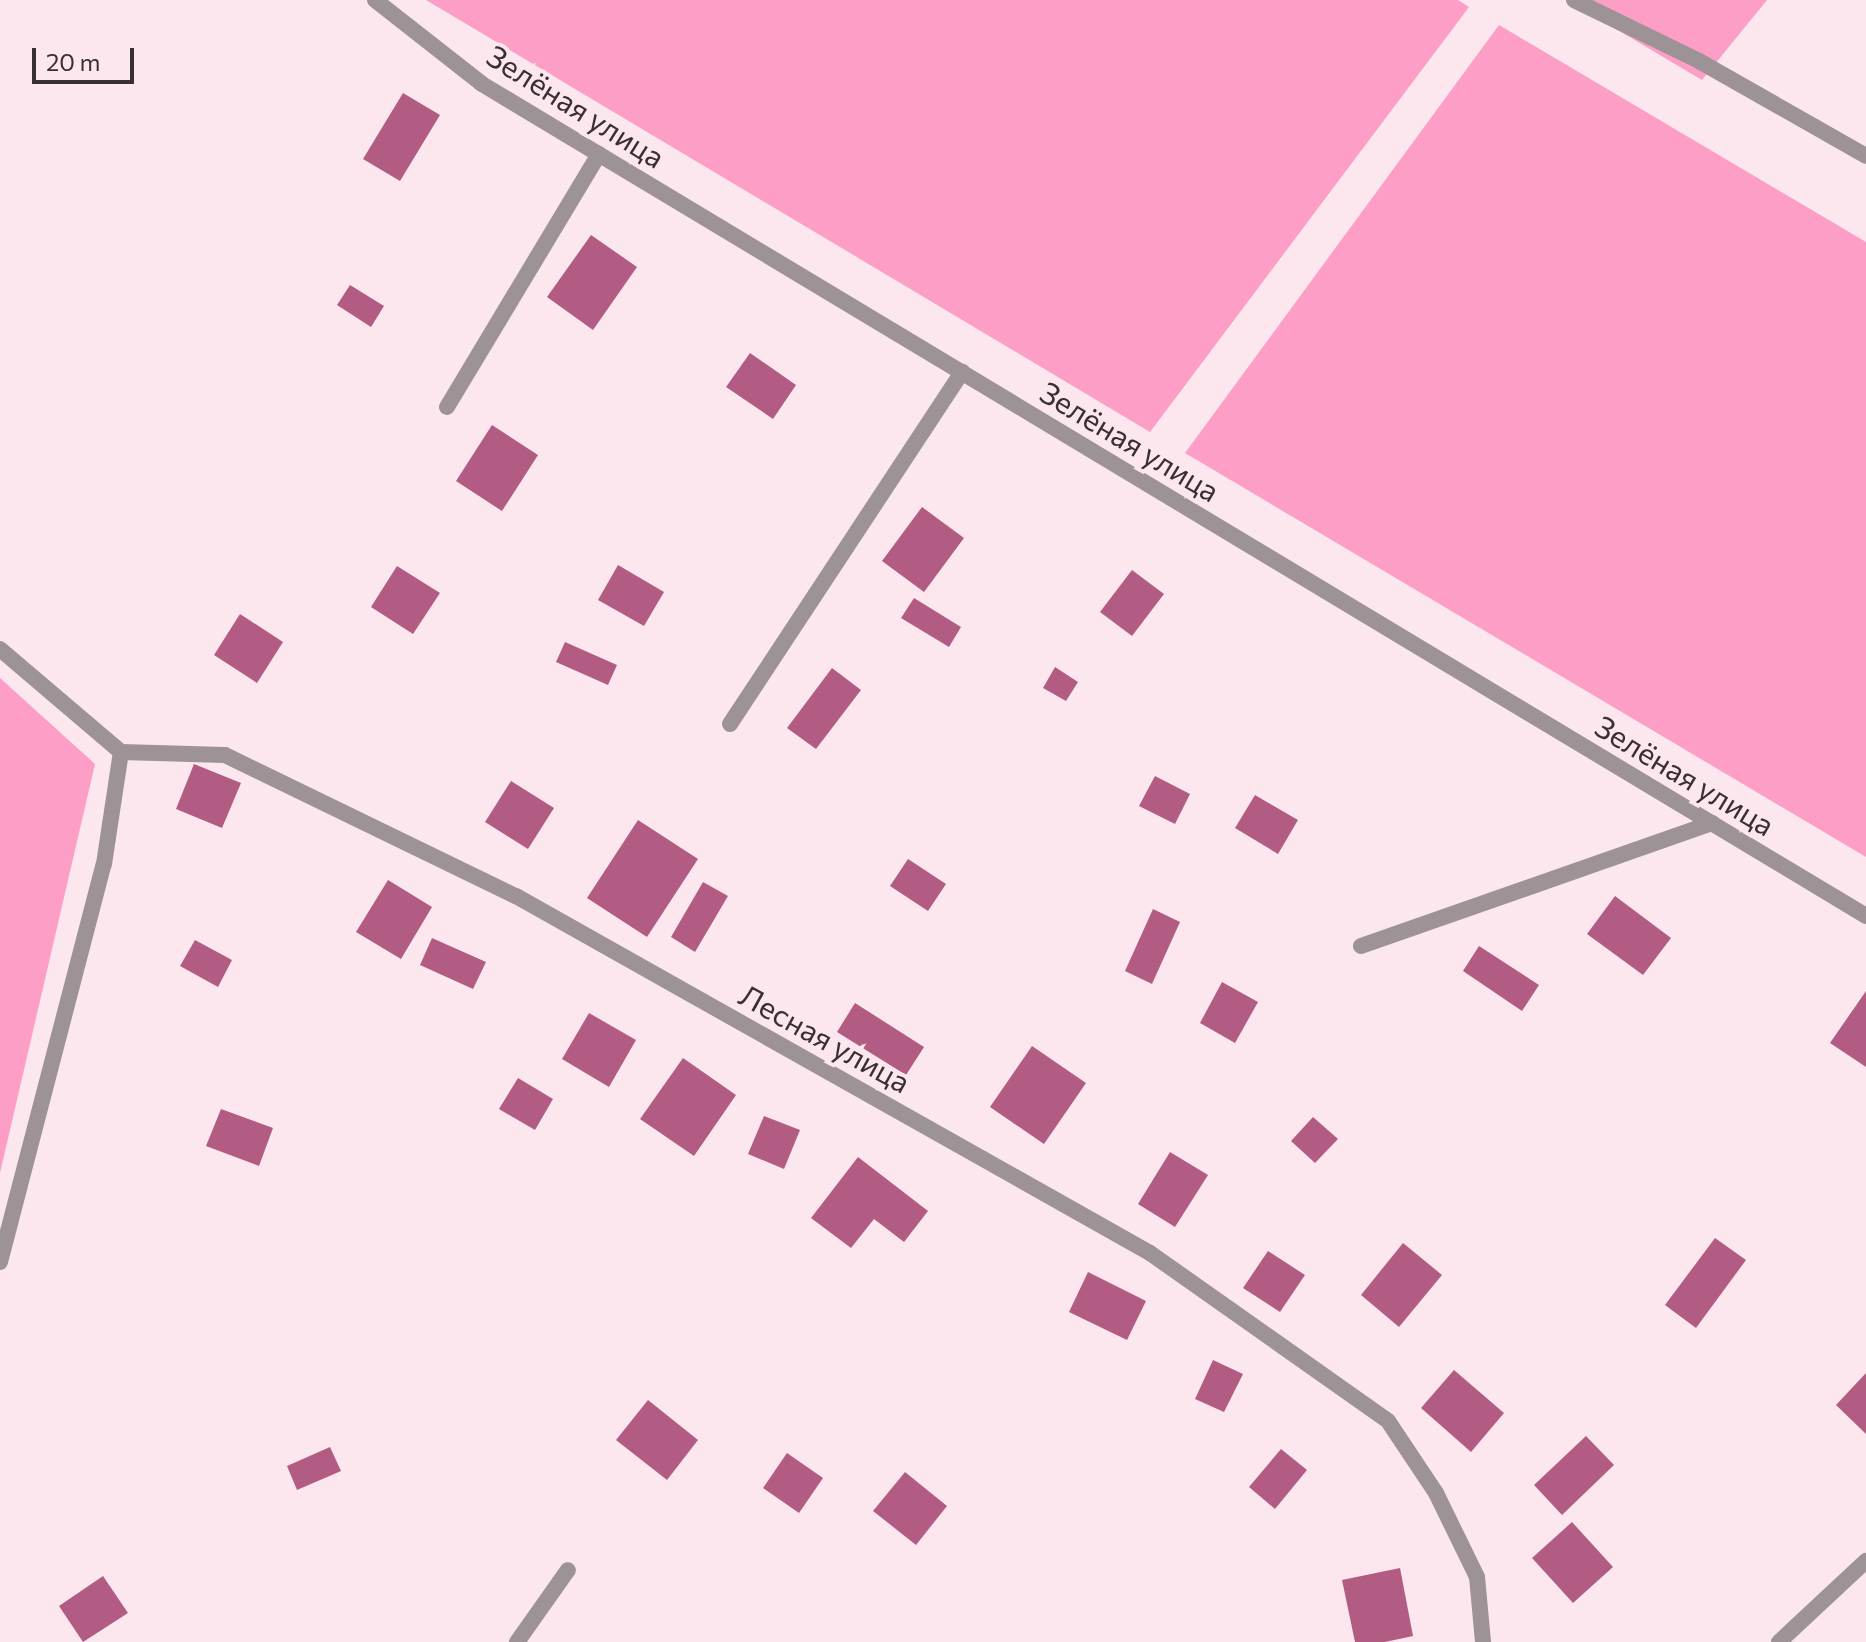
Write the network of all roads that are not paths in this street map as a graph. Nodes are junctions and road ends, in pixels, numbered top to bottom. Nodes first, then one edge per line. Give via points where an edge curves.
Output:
1 (375, 0) edge
2 (1574, 0) edge
3 (599, 154) junction
4 (1866, 156) edge
5 (962, 372) junction
6 (447, 407) dead end
7 (0, 649) edge
8 (730, 724) dead end
9 (121, 752) junction
10 (1712, 823) junction
11 (1866, 916) edge
12 (1361, 946) dead end
13 (0, 1262) edge
14 (1866, 1561) edge
15 (568, 1570) dead end
16 (517, 1642) edge
17 (1483, 1642) edge
18 (1779, 1642) edge

1 - 3 street, Зелёная улица via 482,84
2 - 4 street via 1699,61
3 - 5 street, Зелёная улица
3 - 6 street
5 - 8 street
5 - 10 street, Зелёная улица
7 - 9 street
9 - 13 street via 104,864
9 - 17 street, Лесная улица via 225,755 475,876 1150,1253 1388,1421 1436,1493 1477,1577
10 - 11 street, Зелёная улица
10 - 12 street
14 - 18 street
15 - 16 street

